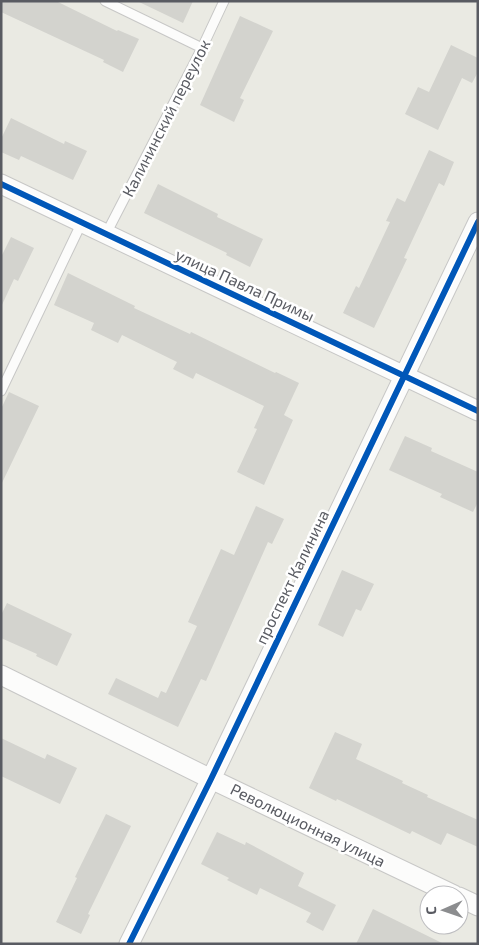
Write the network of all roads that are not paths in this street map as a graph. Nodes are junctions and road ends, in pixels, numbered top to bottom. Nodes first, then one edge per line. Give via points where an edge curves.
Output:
1 (105, 1) edge
2 (224, 1) edge
3 (202, 48) junction
4 (1, 184) edge
5 (82, 222) junction
6 (478, 222) edge
7 (106, 234) junction
8 (404, 376) junction
9 (1, 391) edge
10 (478, 411) edge
11 (1, 675) edge
12 (210, 779) junction
13 (433, 885) edge
14 (129, 944) edge

1 - 3 lane
2 - 3 lane, Калининский переулок
3 - 7 lane, Калининский переулок
4 - 5 street, улица Павла Примы
5 - 7 street, улица Павла Примы
5 - 9 lane
6 - 8 street, проспект Калинина
7 - 8 street, улица Павла Примы
8 - 10 street, улица Павла Примы
8 - 12 street, проспект Калинина
11 - 12 street, Революционная улица
12 - 13 street, Революционная улица
12 - 14 street, проспект Калинина

